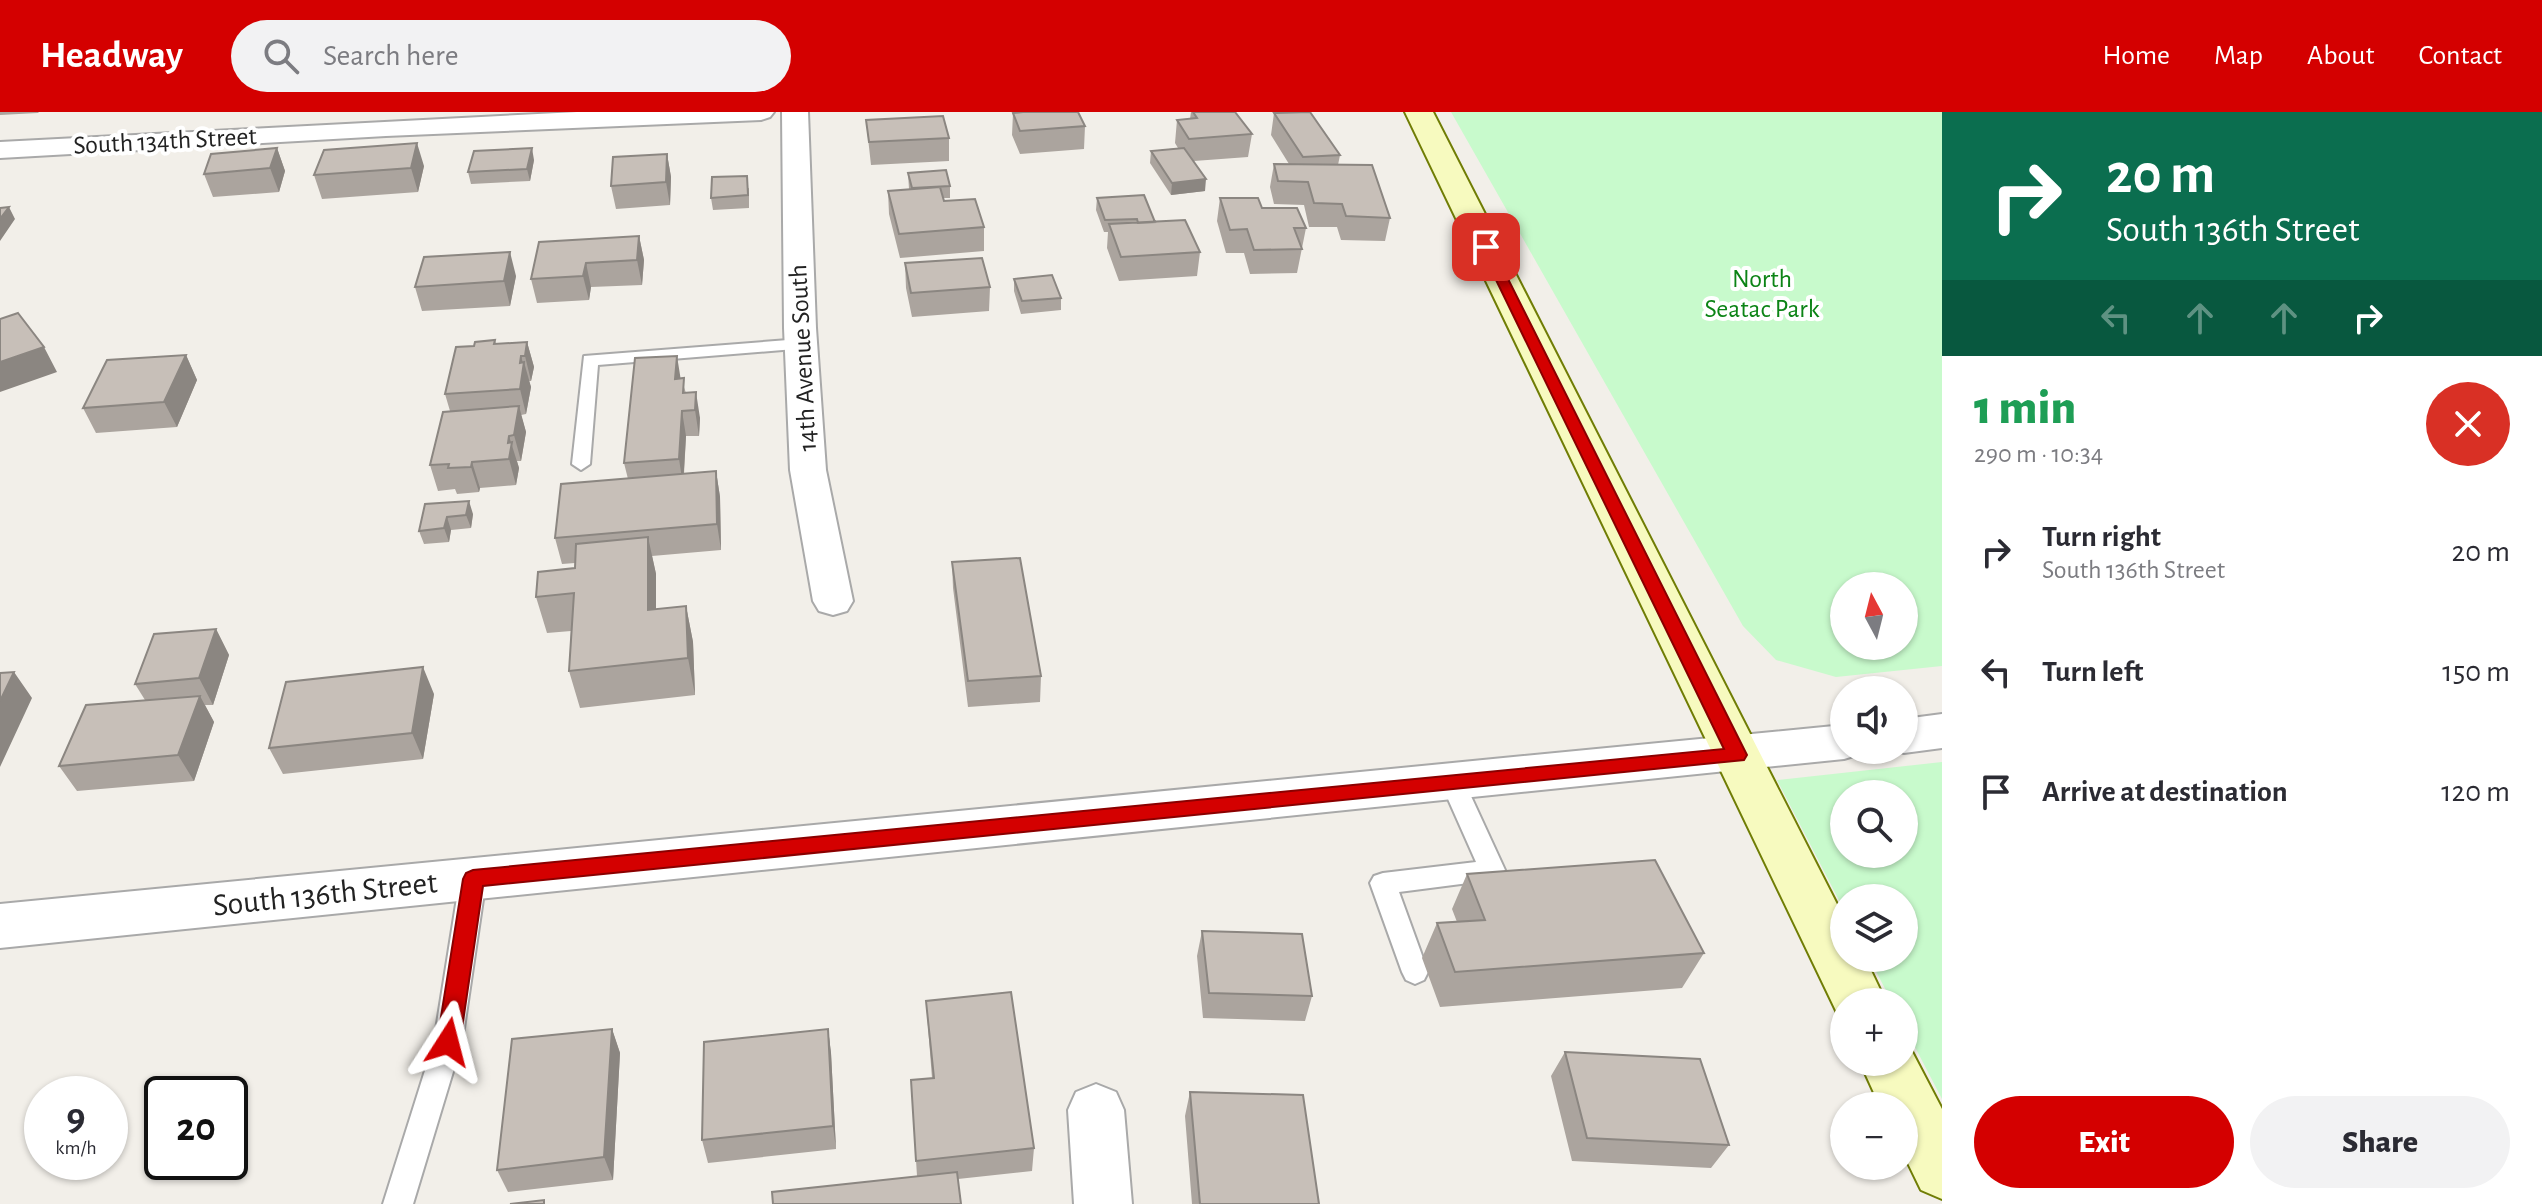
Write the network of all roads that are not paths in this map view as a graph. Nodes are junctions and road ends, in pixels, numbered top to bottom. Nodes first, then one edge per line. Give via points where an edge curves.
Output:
1 (761, 112) edge
2 (795, 112) edge
3 (1419, 112) edge
4 (604, 115) edge
5 (0, 150) edge
6 (801, 344) junction
7 (581, 464) dead end
8 (833, 601) dead end
9 (1942, 731) edge
10 (1918, 734) edge
11 (1830, 744) edge
12 (1737, 755) junction
13 (1452, 781) junction
14 (473, 879) junction
15 (0, 926) edge
16 (1415, 972) dead end
17 (1852, 988) edge
18 (1895, 1076) edge
19 (1096, 1110) dead end
20 (1942, 1170) edge
21 (398, 1204) edge
22 (1103, 1204) edge

1 - 4 street, South 134th Street
2 - 6 street, 14th Avenue South
3 - 12 main road
4 - 5 street, South 134th Street
6 - 7 lane via 590,360
6 - 8 street, 14th Avenue South via 808,470
9 - 10 street
11 - 12 street, South 136th Street
12 - 13 street, South 136th Street
12 - 17 main road
13 - 14 street, South 136th Street
13 - 16 lane via 1492,870 1383,883
14 - 15 street, South 136th Street
14 - 21 lane via 448,1042
18 - 20 main road
19 - 22 street

